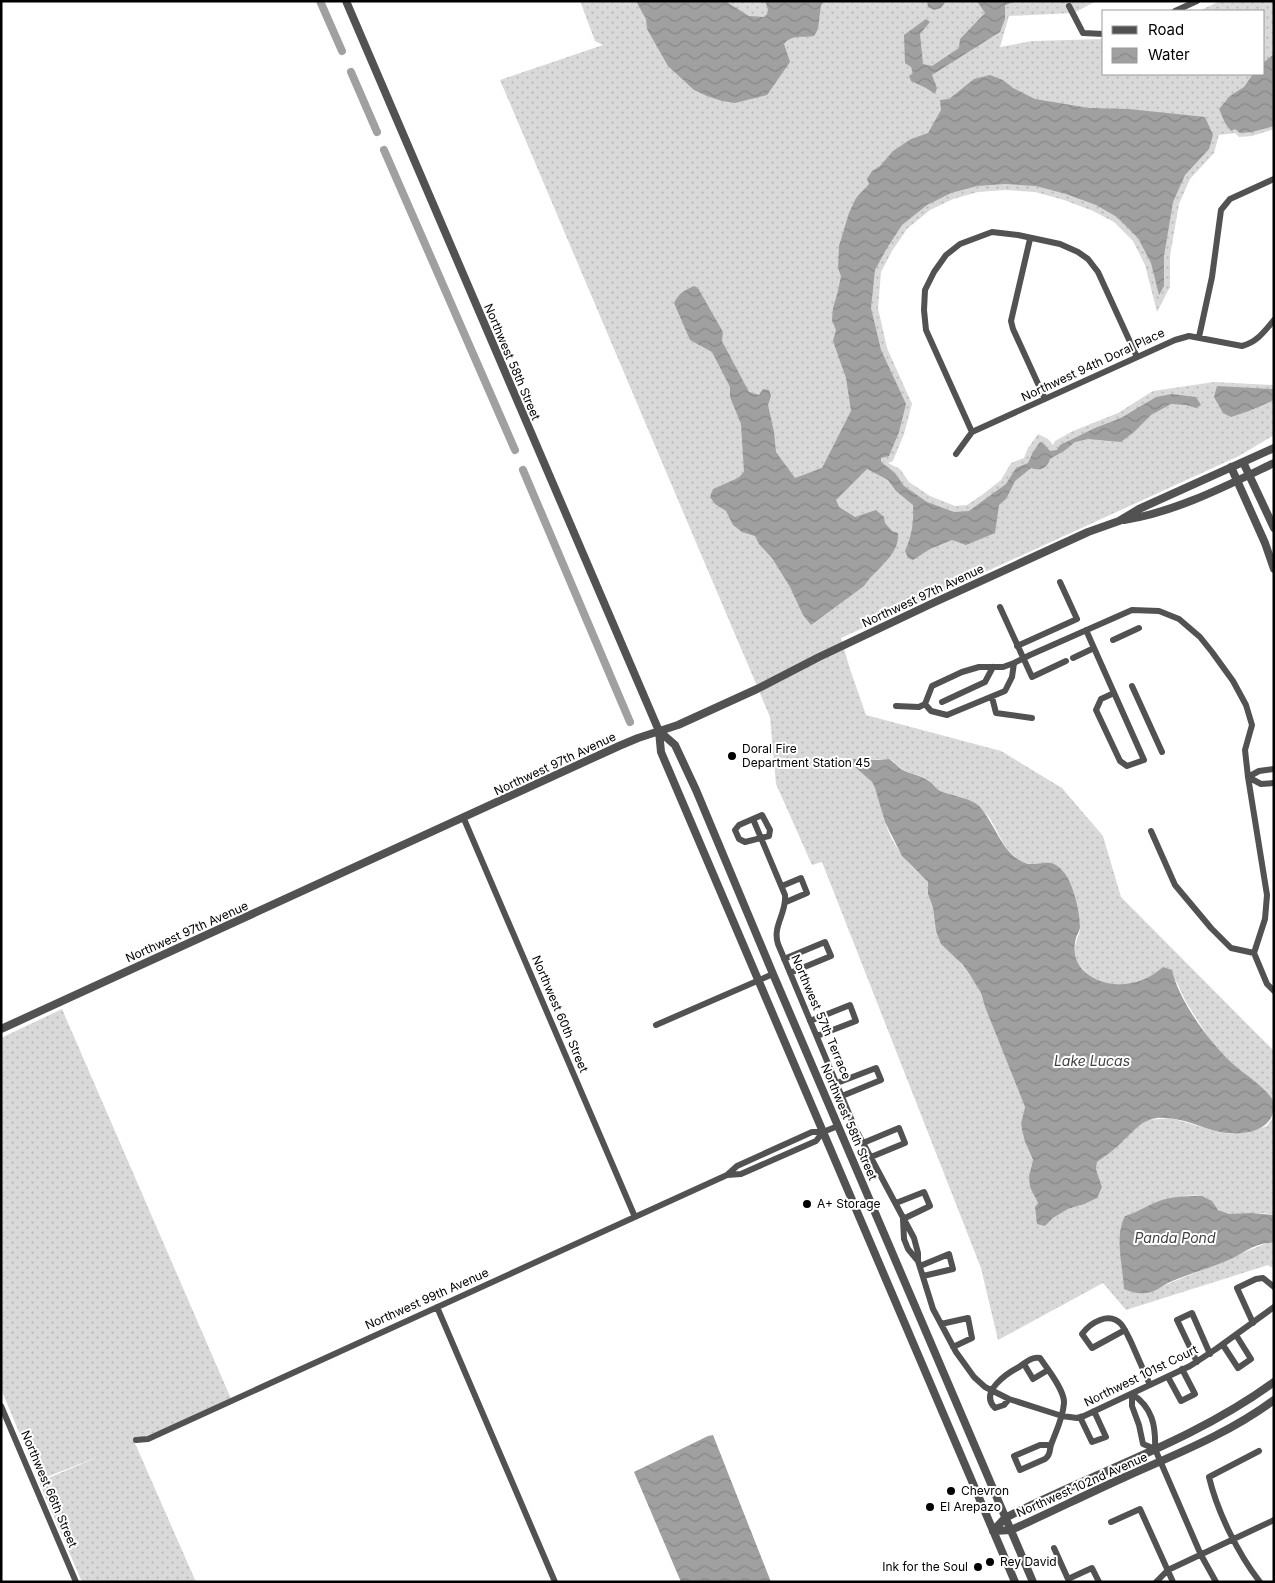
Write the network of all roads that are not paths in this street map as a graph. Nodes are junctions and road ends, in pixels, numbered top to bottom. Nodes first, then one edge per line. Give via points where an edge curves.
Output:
1 (346, 1) edge
2 (1197, 1) edge
3 (1069, 6) dead end
4 (1177, 10) edge
5 (1102, 34) edge
6 (1274, 179) edge
7 (1030, 239) junction
8 (1274, 320) edge
9 (1199, 337) junction
10 (1137, 356) junction
11 (1045, 399) junction
12 (972, 432) junction
13 (1274, 448) edge
14 (956, 454) dead end
15 (1244, 462) junction
16 (1274, 463) edge
17 (1231, 467) junction
18 (1249, 474) junction
19 (1236, 480) junction
20 (1119, 521) junction
21 (1274, 528) edge
22 (1273, 566) edge
23 (1060, 582) dead end
24 (1000, 607) dead end
25 (1138, 628) dead end
26 (1086, 630) junction
27 (1112, 640) dead end
28 (1018, 646) junction
29 (1094, 648) junction
30 (1023, 658) junction
31 (1073, 658) dead end
32 (1066, 661) dead end
33 (1014, 663) junction
34 (993, 667) junction
35 (1132, 686) dead end
36 (1114, 693) junction
37 (992, 697) junction
38 (942, 702) dead end
39 (925, 704) junction
40 (896, 706) dead end
41 (1032, 718) dead end
42 (659, 731) junction
43 (1162, 752) dead end
44 (1274, 769) edge
45 (1248, 777) junction
46 (1274, 783) edge
47 (464, 819) junction
48 (753, 819) junction
49 (1151, 831) dead end
50 (761, 838) junction
51 (782, 886) junction
52 (786, 902) junction
53 (1254, 953) junction
54 (784, 958) junction
55 (790, 973) junction
56 (773, 974) junction
57 (758, 981) junction
58 (1274, 991) edge
59 (810, 1021) junction
60 (656, 1025) dead end
61 (1, 1029) edge
62 (816, 1036) junction
63 (837, 1083) junction
64 (842, 1096) junction
65 (838, 1126) junction
66 (823, 1132) junction
67 (864, 1143) junction
68 (871, 1157) junction
69 (727, 1176) junction
70 (896, 1203) junction
71 (634, 1217) junction
72 (903, 1219) junction
73 (919, 1264) junction
74 (923, 1276) junction
75 (1274, 1287) edge
76 (437, 1307) junction
77 (1274, 1307) edge
78 (1253, 1323) junction
79 (941, 1324) junction
80 (1125, 1330) junction
81 (1236, 1335) junction
82 (1223, 1345) junction
83 (954, 1347) junction
84 (1210, 1354) junction
85 (1196, 1362) junction
86 (1024, 1364) junction
87 (1048, 1370) junction
88 (1182, 1370) junction
89 (1168, 1377) junction
90 (1274, 1382) edge
91 (1150, 1385) junction
92 (992, 1391) junction
93 (1132, 1394) junction
94 (1009, 1399) junction
95 (1274, 1400) edge
96 (1, 1406) edge
97 (1094, 1411) junction
98 (1062, 1416) junction
99 (1080, 1417) junction
100 (136, 1440) dead end
101 (1051, 1445) junction
102 (1155, 1449) junction
103 (1259, 1451) dead end
104 (1161, 1462) junction
105 (1005, 1518) junction
106 (1274, 1520) edge
107 (1111, 1522) dead end
108 (1011, 1530) junction
109 (993, 1531) junction
110 (1234, 1538) junction
111 (1054, 1548) dead end
112 (1201, 1555) junction
113 (1168, 1570) junction
114 (76, 1582) edge
115 (555, 1582) edge
116 (1015, 1582) edge
117 (1033, 1582) edge
118 (1099, 1582) edge
119 (1156, 1582) edge
120 (1173, 1582) edge
121 (1216, 1582) edge
122 (1260, 1582) edge

1 - 42 street, Northwest 58th Street
2 - 4 street
3 - 5 street via 1083,33
6 - 9 street via 1230,199 1221,210 1212,277
7 - 10 street via 1060,244 1088,258 1098,272
7 - 11 street via 1011,321
7 - 12 street via 992,232 960,244 946,255 925,290 926,330
8 - 9 street, Northwest 94th Doral Place via 1258,340 1242,346
9 - 10 street, Northwest 94th Doral Place via 1175,340
10 - 11 street, Northwest 94th Doral Place
11 - 12 street, Northwest 94th Doral Place
12 - 14 street, Northwest 94th Doral Place
13 - 15 street, Northwest 97th Avenue
15 - 17 street, Northwest 97th Avenue
15 - 18 street
16 - 18 street, Northwest 97th Avenue
17 - 19 street
17 - 20 street, Northwest 97th Avenue via 1139,508
18 - 19 street, Northwest 97th Avenue
18 - 21 street
19 - 20 street, Northwest 97th Avenue via 1187,503
19 - 22 street
20 - 42 street, Northwest 97th Avenue via 1088,532 748,693
23 - 28 street via 1077,619
24 - 28 street
25 - 27 street
26 - 29 street
26 - 30 street
26 - 45 street via 1132,610 1158,611 1179,619 1200,637 1233,681 1246,705 1252,726 1245,750
28 - 30 street
29 - 31 street
29 - 36 street
30 - 32 street via 1032,677
30 - 33 street
33 - 34 street
33 - 37 street via 1005,692
34 - 38 street via 985,682
34 - 39 street via 962,672 932,686
35 - 43 street
36 - 36 street via 1144,760 1128,766 1120,761 1096,710 1101,700
37 - 39 street via 947,715 931,712
37 - 41 street via 996,713
39 - 40 street via 919,707
42 - 47 street, Northwest 97th Avenue via 619,746
42 - 56 street, Northwest 58th Street via 675,745
42 - 57 street, Northwest 58th Street via 661,752
44 - 45 street
45 - 46 street via 1262,784
45 - 53 street via 1267,895 1265,919
47 - 61 street, Northwest 97th Avenue
47 - 71 street, Northwest 60th Street
48 - 50 street
48 - 50 street via 762,815 770,830 770,836
48 - 50 street via 739,825 735,830 737,836 743,842
49 - 53 street via 1175,885 1211,928 1231,948
50 - 51 street
51 - 52 street
51 - 52 street via 801,878 807,893
52 - 54 street, Northwest 57th Terrace via 775,933
53 - 58 street via 1267,984
54 - 55 street, Northwest 57th Terrace
54 - 55 street via 825,942 831,956
55 - 59 street, Northwest 57th Terrace
56 - 57 street
56 - 65 street, Northwest 58th Street
57 - 60 street
57 - 66 street, Northwest 58th Street
59 - 62 street, Northwest 57th Terrace
59 - 62 street via 850,1005 856,1020
62 - 63 street, Northwest 57th Terrace
63 - 64 street, Northwest 57th Terrace
63 - 64 street via 876,1068 881,1080
64 - 67 street, Northwest 57th Terrace
65 - 66 street
65 - 105 street, Northwest 58th Street
66 - 69 street, Northwest 99th Avenue via 816,1141 741,1174
66 - 69 street, Northwest 99th Avenue via 812,1132 737,1166
66 - 109 street, Northwest 58th Street
67 - 68 street, Northwest 57th Terrace
67 - 68 street via 899,1128 905,1143
68 - 70 street, Northwest 57th Terrace
69 - 71 street, Northwest 99th Avenue
70 - 72 street, Northwest 57th Terrace
70 - 72 street via 924,1192 930,1206
71 - 76 street, Northwest 99th Avenue
72 - 73 street, Northwest 57th Terrace via 916,1242
72 - 73 street, Northwest 57th Terrace via 904,1239
73 - 74 street, Northwest 57th Terrace
73 - 74 street via 949,1254 953,1264 953,1269
74 - 79 street, Northwest 57th Terrace via 930,1302
75 - 78 street via 1263,1278 1237,1288
76 - 100 street, Northwest 99th Avenue via 148,1438
76 - 115 street
77 - 78 street, Northwest 101st Court
78 - 81 street, Northwest 101st Court
79 - 83 street, Northwest 57th Terrace
79 - 83 street via 968,1318 972,1338
80 - 80 street via 1116,1320 1106,1319 1092,1324 1082,1334 1092,1348
80 - 91 street
81 - 82 street, Northwest 101st Court
81 - 82 street via 1251,1359 1238,1368
82 - 84 street, Northwest 101st Court
83 - 92 street, Northwest 57th Terrace via 974,1377
84 - 85 street, Northwest 101st Court
84 - 85 street via 1192,1313 1177,1320
85 - 88 street, Northwest 101st Court
86 - 87 street via 1040,1358
86 - 87 street via 1033,1379
86 - 92 street via 999,1380
87 - 98 street via 1064,1398
88 - 89 street, Northwest 101st Court
88 - 89 street via 1195,1394 1181,1401
89 - 91 street, Northwest 101st Court
90 - 102 street, Northwest 102nd Avenue via 1246,1402
91 - 93 street, Northwest 101st Court
92 - 94 street, Northwest 57th Terrace
92 - 94 street via 990,1399 996,1408
93 - 97 street, Northwest 101st Court
93 - 102 street via 1142,1401 1141,1406 1152,1423
93 - 102 street via 1132,1406 1143,1444
94 - 98 street, Northwest 57th Terrace
95 - 104 street, Northwest 102nd Avenue via 1214,1438
96 - 114 street, Northwest 66th Street
97 - 99 street, Northwest 101st Court
97 - 99 street via 1106,1437 1092,1442
98 - 99 street, Northwest 101st Court
98 - 101 street
101 - 101 street via 1050,1454 1045,1459 1020,1470 1014,1456 1040,1445
102 - 104 street
102 - 105 street, Northwest 102nd Avenue
103 - 110 street via 1209,1477 1214,1498
104 - 108 street, Northwest 102nd Avenue
104 - 112 street
105 - 108 street, Northwest 58th Street
105 - 109 street, Northwest 102nd Avenue
106 - 110 street
107 - 113 street via 1140,1509
108 - 109 street, Northwest 102nd Avenue
108 - 117 street, Northwest 58th Street
109 - 116 street, Northwest 58th Street
110 - 112 street
110 - 122 street via 1244,1560
111 - 118 street via 1068,1579 1092,1568
112 - 113 street
112 - 121 street
113 - 119 street
113 - 120 street

